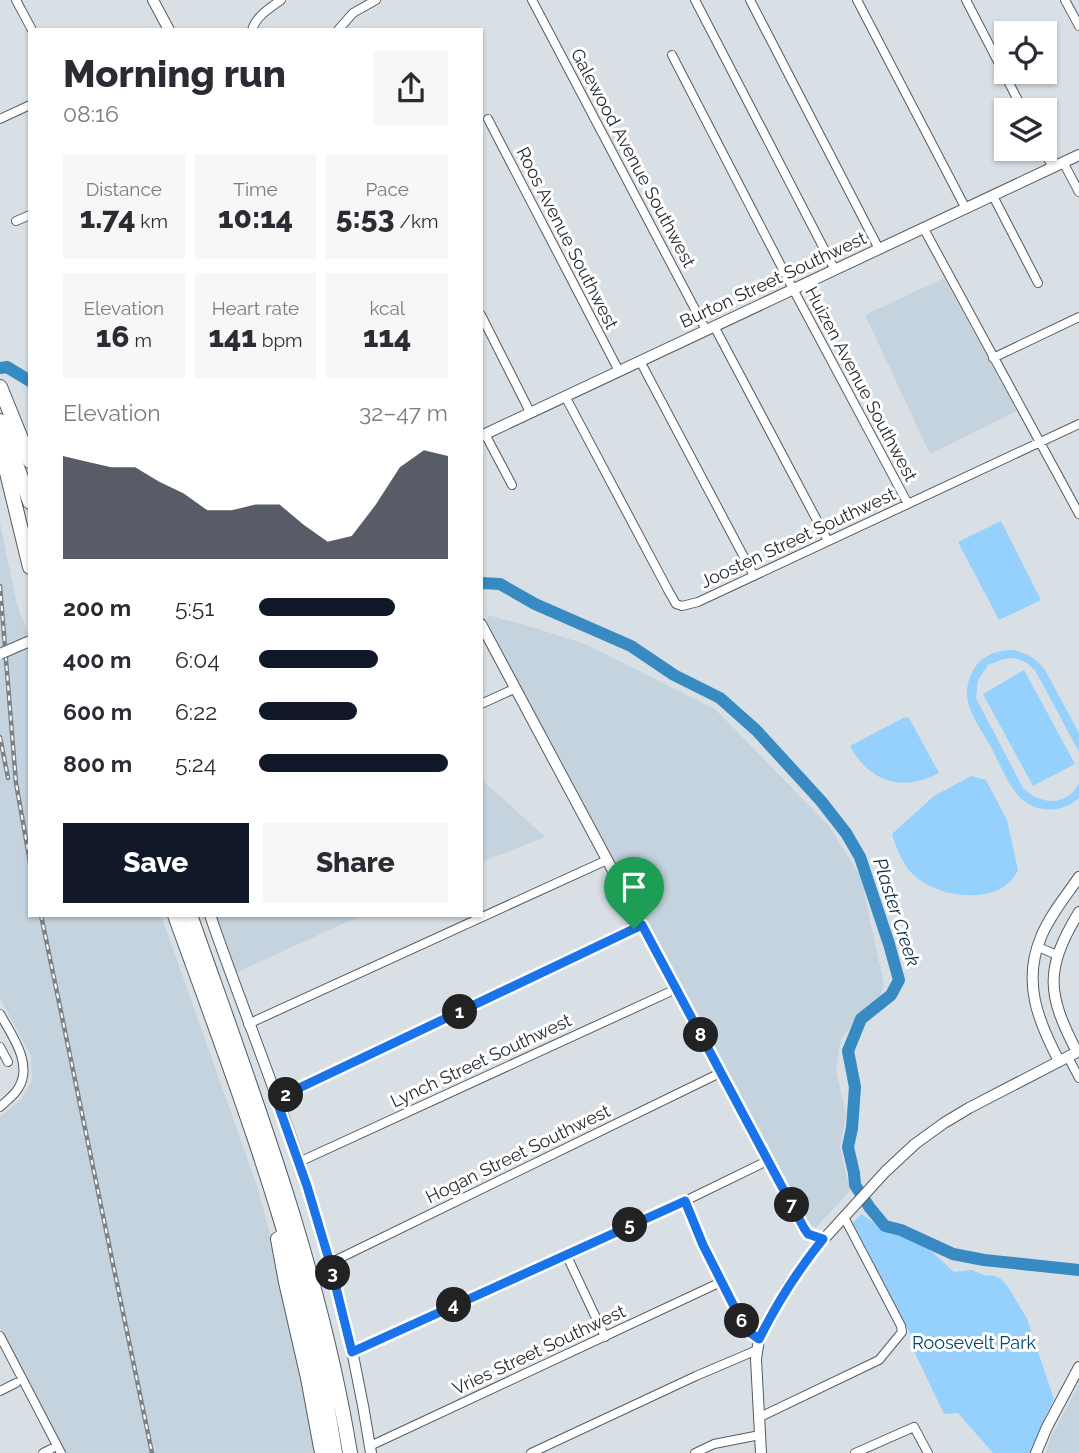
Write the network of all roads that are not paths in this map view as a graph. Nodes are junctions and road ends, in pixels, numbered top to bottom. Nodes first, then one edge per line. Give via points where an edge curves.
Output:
1 (153, 0) edge
2 (281, 0) edge
3 (376, 0) edge
4 (532, 0) edge
5 (695, 0) edge
6 (750, 0) edge
7 (857, 0) edge
8 (966, 0) edge
9 (1065, 0) edge
10 (21, 1) edge
11 (1079, 26) edge
12 (31, 28) edge
13 (168, 28) edge
14 (253, 28) edge
15 (340, 28) edge
16 (672, 55) dead end
17 (1017, 98) edge
18 (28, 106) edge
19 (0, 119) edge
20 (488, 119) dead end
21 (1079, 155) edge
22 (1054, 161) edge
23 (1058, 165) junction
24 (1079, 192) edge
25 (993, 196) junction
26 (966, 208) junction
27 (28, 216) edge
28 (16, 221) dead end
29 (924, 229) junction
30 (879, 249) junction
31 (835, 270) junction
32 (1038, 283) dead end
33 (793, 289) junction
34 (1079, 317) edge
35 (483, 319) edge
36 (710, 328) junction
37 (993, 358) junction
38 (640, 361) junction
39 (619, 371) junction
40 (1, 391) edge
41 (565, 396) junction
42 (530, 412) junction
43 (0, 421) edge
44 (1079, 424) edge
45 (28, 431) edge
46 (483, 435) edge
47 (1040, 442) junction
48 (0, 444) edge
49 (28, 456) edge
50 (512, 485) dead end
51 (28, 497) edge
52 (908, 504) junction
53 (1079, 514) edge
54 (828, 541) junction
55 (28, 559) edge
56 (754, 576) junction
57 (483, 628) edge
58 (28, 642) edge
59 (0, 654) edge
60 (516, 688) junction
61 (483, 704) edge
62 (607, 860) junction
63 (1079, 877) edge
64 (1079, 912) edge
65 (175, 917) edge
66 (191, 917) edge
67 (211, 917) edge
68 (482, 917) edge
69 (483, 917) edge
70 (642, 925) junction
71 (1038, 947) junction
72 (1057, 956) junction
73 (676, 989) junction
74 (0, 1014) edge
75 (248, 1024) junction
76 (0, 1047) edge
77 (1071, 1055) edge
78 (8, 1062) dead end
79 (720, 1073) junction
80 (1079, 1078) edge
81 (276, 1099) junction
82 (0, 1107) edge
83 (768, 1161) junction
84 (299, 1162) junction
85 (266, 1176) junction
86 (685, 1201) junction
87 (847, 1213) junction
88 (823, 1239) junction
89 (566, 1254) junction
90 (330, 1263) junction
91 (721, 1282) junction
92 (0, 1336) edge
93 (606, 1337) junction
94 (758, 1345) junction
95 (352, 1352) junction
96 (1079, 1367) edge
97 (16, 1383) dead end
98 (0, 1391) edge
99 (760, 1417) junction
100 (760, 1435) junction
101 (370, 1449) edge
102 (61, 1453) edge
103 (322, 1453) edge
104 (335, 1453) edge
105 (350, 1453) edge
106 (531, 1453) edge
107 (695, 1453) edge
108 (761, 1453) edge
109 (855, 1453) edge
110 (928, 1453) edge
111 (1036, 1453) edge

1 - 13 main road
2 - 14 street via 262,14
3 - 15 street via 353,13
4 - 36 street, Galewood Avenue Southwest
5 - 31 street
6 - 30 street
7 - 26 street
8 - 17 street
9 - 11 street
10 - 12 street
16 - 33 street, Huizen Avenue Southwest
18 - 19 street
20 - 39 street, Roos Avenue Southwest
21 - 23 main road, Burton Street Southwest
22 - 23 street
23 - 24 street
23 - 25 main road, Burton Street Southwest
25 - 26 main road, Burton Street Southwest
25 - 32 street
26 - 29 main road, Burton Street Southwest
27 - 28 street
29 - 30 main road, Burton Street Southwest
29 - 37 street
30 - 31 main road, Burton Street Southwest
31 - 33 main road, Burton Street Southwest
33 - 36 main road, Burton Street Southwest
33 - 52 street, Huizen Avenue Southwest
34 - 37 street
35 - 42 street
36 - 38 main road, Burton Street Southwest
36 - 54 street, Galewood Avenue Southwest
37 - 47 street
38 - 39 main road, Burton Street Southwest
38 - 56 street
39 - 41 main road, Burton Street Southwest
40 - 45 highway via 19,411
40 - 49 highway
41 - 42 main road, Burton Street Southwest
41 - 56 street, Joosten Street Southwest via 676,604 698,601
42 - 46 main road, Burton Street Southwest
43 - 51 highway
44 - 47 street, Joosten Street Southwest
46 - 50 street
47 - 52 street, Joosten Street Southwest
47 - 53 street
48 - 55 highway
52 - 54 street, Joosten Street Southwest
54 - 56 street, Joosten Street Southwest
57 - 60 main road
58 - 59 main road, bridge
60 - 61 street
60 - 62 main road
62 - 69 street
62 - 70 main road
63 - 71 main road via 1050,919
64 - 72 main road
65 - 85 highway
66 - 105 highway via 304,1249 328,1339
67 - 75 main road
68 - 75 street
70 - 73 main road
70 - 81 street
71 - 72 street
71 - 77 main road via 1033,967 1034,1003 1042,1026
72 - 77 main road via 1055,998
73 - 79 main road
73 - 84 street, Lynch Street Southwest
74 - 82 street via 22,1055 24,1069 19,1089
75 - 81 main road
76 - 78 street
77 - 80 street
77 - 87 main road via 944,1123 903,1154
79 - 83 main road
79 - 90 street, Hogan Street Southwest
81 - 84 main road
83 - 86 street
83 - 88 main road via 808,1234
84 - 90 main road
85 - 103 highway
85 - 104 highway via 308,1317
86 - 89 street
86 - 91 street
87 - 88 main road
87 - 99 street via 902,1332 879,1360
88 - 94 main road via 788,1286
89 - 93 street
89 - 95 street
90 - 95 main road
91 - 93 street, Vries Street Southwest
91 - 94 street
92 - 102 street
93 - 101 street, Vries Street Southwest
94 - 99 main road
94 - 106 street
95 - 101 main road
96 - 111 main road
97 - 98 street
99 - 100 main road
100 - 107 street via 714,1444
100 - 108 main road
109 - 110 street via 911,1427

